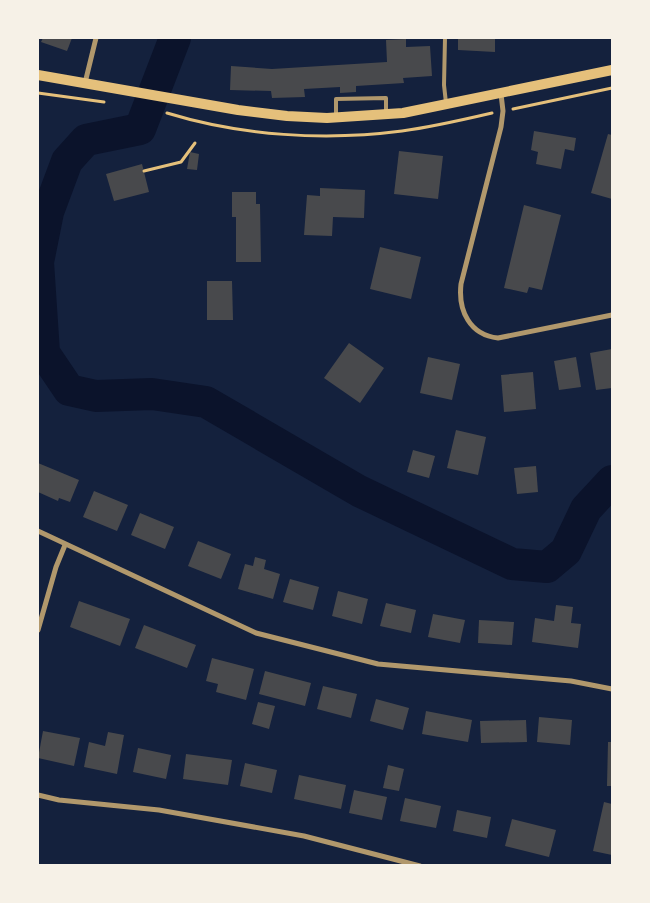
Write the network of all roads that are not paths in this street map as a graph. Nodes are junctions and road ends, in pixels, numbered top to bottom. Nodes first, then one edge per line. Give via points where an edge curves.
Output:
1 (96, 38) edge
2 (445, 38) edge
3 (612, 70) edge
4 (38, 75) edge
5 (85, 83) junction
6 (501, 94) junction
7 (446, 105) junction
8 (386, 115) junction
9 (336, 118) junction
10 (612, 315) edge
11 (38, 531) edge
12 (65, 545) junction
13 (38, 630) edge
14 (612, 690) edge
15 (38, 795) edge
16 (420, 866) edge

1 - 5 street
2 - 7 lane
3 - 6 main road
4 - 5 main road
5 - 9 main road via 287,116
6 - 7 main road
6 - 10 street via 501,127 460,284 466,318 482,334 498,338
7 - 8 main road
8 - 9 main road
8 - 9 lane via 386,98 336,99
11 - 12 street
12 - 13 street
12 - 14 street via 256,633 378,664 571,681
15 - 16 street via 159,810 304,836

